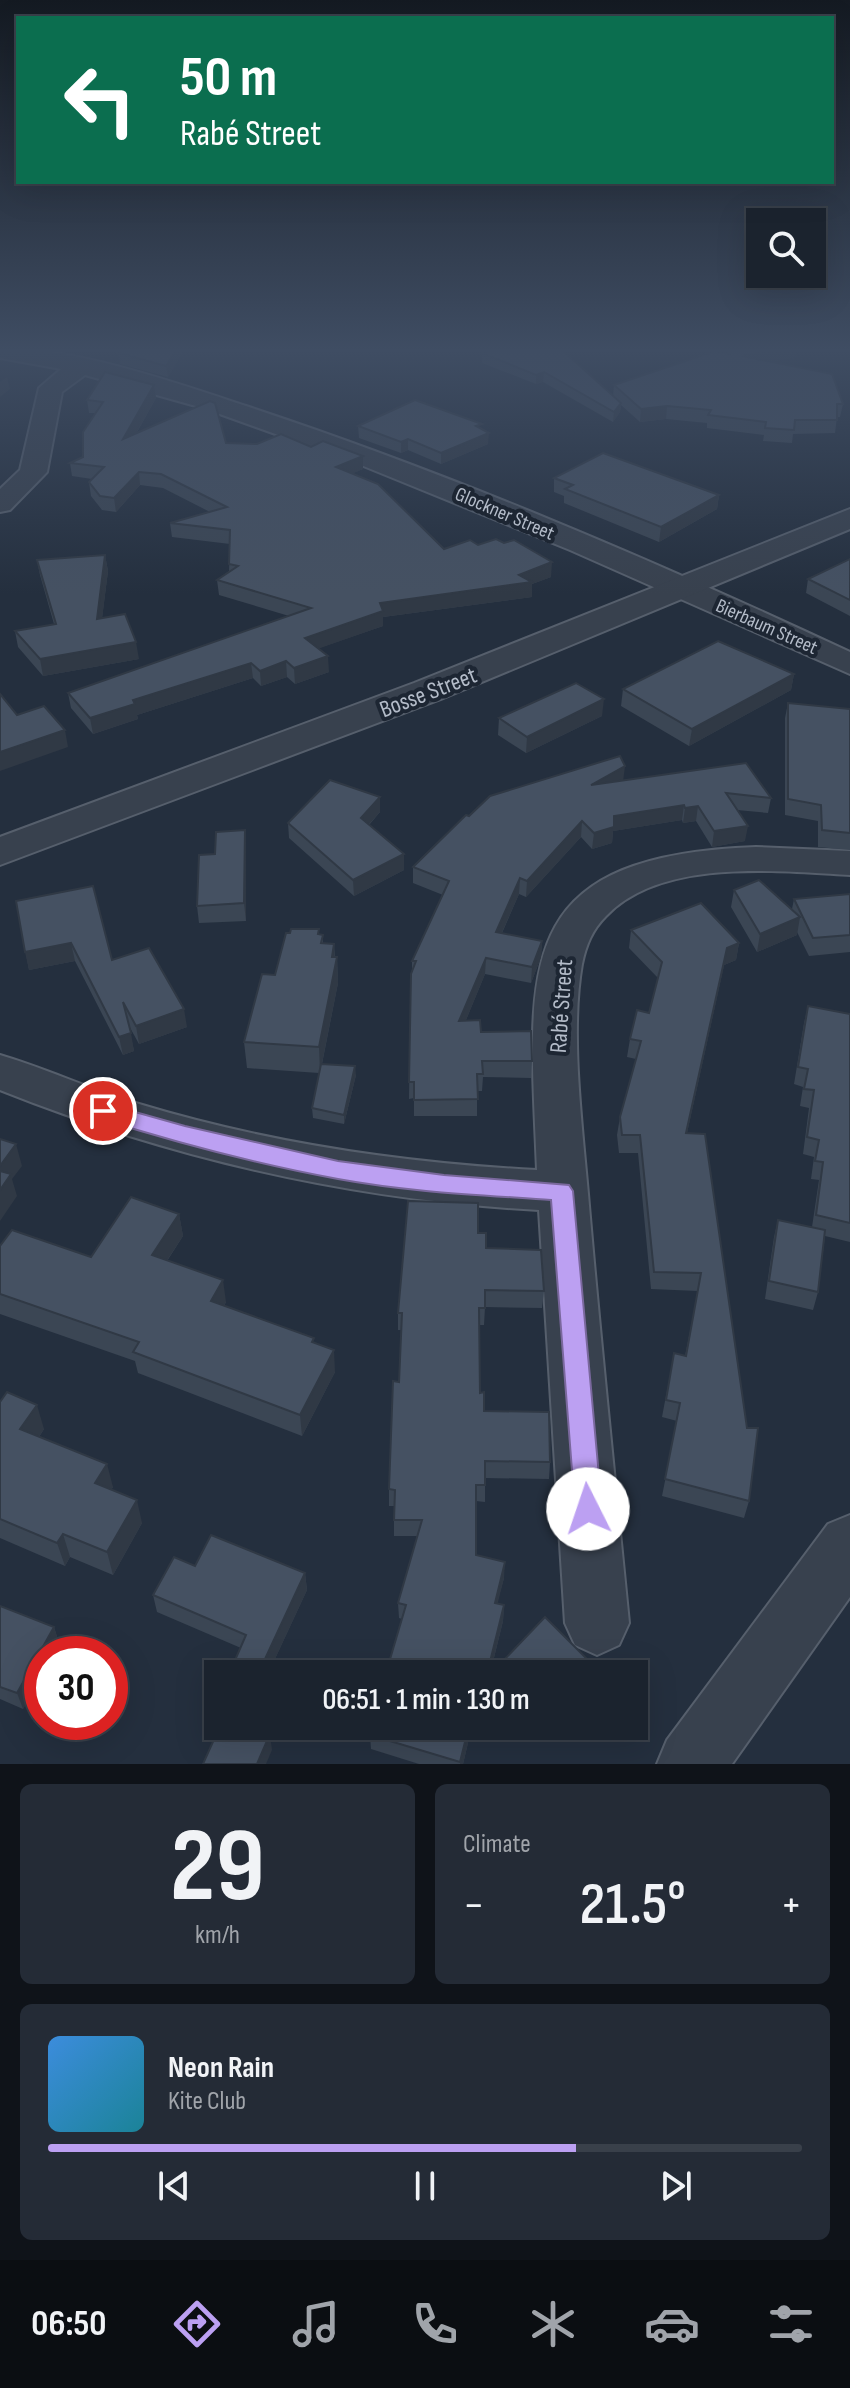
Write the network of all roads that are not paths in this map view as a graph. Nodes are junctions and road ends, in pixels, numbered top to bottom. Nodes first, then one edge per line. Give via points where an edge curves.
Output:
1 (41, 430) edge
2 (296, 430) edge
3 (0, 504) edge
4 (850, 518) edge
5 (684, 589) junction
6 (850, 664) edge
7 (0, 852) edge
8 (850, 863) edge
9 (0, 1072) edge
10 (561, 1191) junction
11 (850, 1545) edge
12 (597, 1623) dead end
13 (691, 1764) edge

1 - 3 street via 33,472
2 - 5 street, Glockner Street
4 - 5 street, Bosse Street
5 - 6 street, Bierbaum Street
5 - 7 street, Bosse Street via 386,709
8 - 10 street, Rabé Street via 763,858 680,867 635,879 601,897 566,941 559,983
9 - 10 street via 89,1107 185,1135 338,1170 486,1188
10 - 12 street, Rabé Street
11 - 13 street

